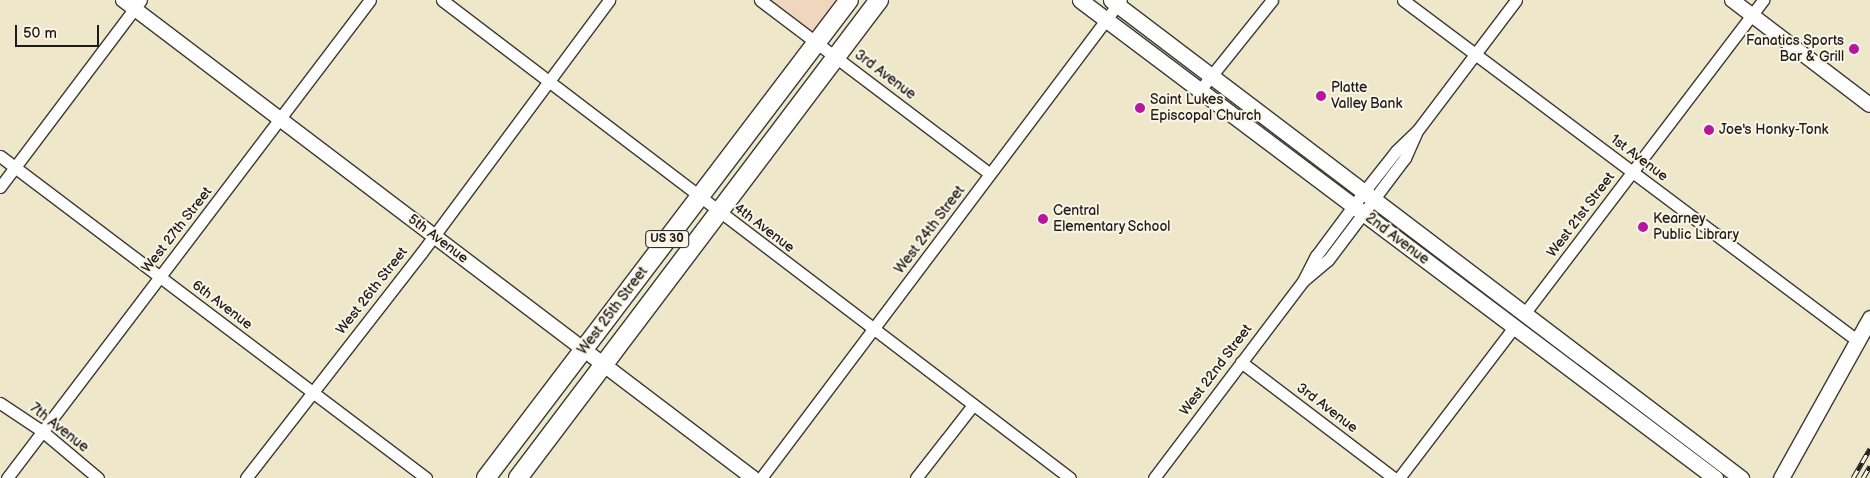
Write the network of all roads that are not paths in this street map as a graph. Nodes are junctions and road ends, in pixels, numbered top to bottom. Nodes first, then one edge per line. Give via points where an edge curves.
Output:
1 (123, 0) edge
2 (370, 0) edge
3 (442, 0) edge
4 (609, 0) edge
5 (760, 0) edge
6 (849, 0) edge
7 (879, 0) edge
8 (1080, 0) edge
9 (1272, 0) edge
10 (1403, 0) edge
11 (1516, 0) edge
12 (1732, 0) edge
13 (1763, 0) edge
14 (1116, 2) edge
15 (138, 4) edge
16 (1752, 15) junction
17 (1106, 19) junction
18 (816, 42) junction
19 (1475, 54) junction
20 (836, 57) junction
21 (1211, 76) junction
22 (548, 82) junction
23 (1200, 90) junction
24 (1870, 105) edge
25 (280, 120) junction
26 (0, 156) edge
27 (15, 167) junction
28 (1632, 172) junction
29 (990, 174) junction
30 (0, 186) edge
31 (699, 197) junction
32 (1368, 197) junction
33 (1358, 210) junction
34 (719, 212) junction
35 (434, 236) junction
36 (159, 278) junction
37 (1524, 314) junction
38 (1870, 318) edge
39 (1514, 327) junction
40 (874, 330) junction
41 (1858, 341) junction
42 (583, 349) junction
43 (1241, 362) junction
44 (603, 365) junction
45 (312, 392) junction
46 (0, 403) edge
47 (973, 405) junction
48 (42, 431) junction
49 (8, 478) edge
50 (98, 478) edge
51 (246, 478) edge
52 (426, 478) edge
53 (486, 478) edge
54 (518, 478) edge
55 (753, 478) edge
56 (761, 478) edge
57 (916, 478) edge
58 (1070, 478) edge
59 (1154, 478) edge
60 (1394, 478) edge
61 (1399, 478) edge
62 (1714, 478) edge
63 (1741, 478) edge
64 (1781, 478) edge

1 - 15 street, 5th Avenue
2 - 25 street, West 27th Street
3 - 22 street, 4th Avenue
4 - 22 street, West 26th Street
5 - 18 street, 3rd Avenue
6 - 18 main road, West 25th Street / US 30
7 - 20 main road, West 25th Street / US 30
8 - 17 main road, 2nd Avenue
9 - 21 street
10 - 19 street, 1st Avenue
11 - 19 street, West 22nd Street
12 - 16 street
13 - 16 street, West 21st Street
14 - 17 street, West 24th Street
14 - 21 main road, 2nd Avenue
15 - 25 street, 5th Avenue
15 - 27 street
16 - 24 street
16 - 28 street, West 21st Street
17 - 23 main road, 2nd Avenue
17 - 29 street, West 24th Street
18 - 20 street, 3rd Avenue
18 - 31 main road, West 25th Street / US 30
19 - 28 street, 1st Avenue
19 - 32 street, West 22nd Street via 1417,132 1405,158
20 - 29 street, 3rd Avenue
20 - 34 main road, West 25th Street / US 30
21 - 23 street
21 - 32 main road, 2nd Avenue
22 - 31 street, 4th Avenue
22 - 35 street, West 26th Street
23 - 33 main road, 2nd Avenue
25 - 35 street, 5th Avenue
25 - 36 street, West 27th Street
26 - 27 street, 6th Avenue
27 - 30 street
27 - 36 street, 6th Avenue
28 - 37 street, West 21st Street
28 - 41 street, 1st Avenue
29 - 40 street, West 24th Street
31 - 34 street, 4th Avenue
31 - 42 main road, West 25th Street / US 30
32 - 33 street, West 22nd Street
32 - 37 main road, 2nd Avenue
33 - 39 main road, 2nd Avenue
33 - 43 street, West 22nd Street via 1316,256 1303,281
34 - 40 street, 4th Avenue
34 - 44 main road, West 25th Street / US 30
35 - 42 street, 5th Avenue
35 - 45 street, West 26th Street
36 - 45 street, 6th Avenue
36 - 48 street, West 27th Street
37 - 63 main road, 2nd Avenue
38 - 41 main road
39 - 61 street
39 - 62 main road, 2nd Avenue
40 - 47 street, 4th Avenue
40 - 56 street, West 24th Street
41 - 64 main road
42 - 44 street, 5th Avenue
42 - 53 main road, West 25th Street / US 30
43 - 59 street, West 22nd Street
43 - 60 street, 3rd Avenue
44 - 54 main road, West 25th Street / US 30
44 - 55 street, 5th Avenue
45 - 51 street, West 26th Street
45 - 52 street, 6th Avenue
46 - 48 street, 7th Avenue
47 - 57 street
47 - 58 street, 4th Avenue
48 - 49 street, West 27th Street
48 - 50 street, 7th Avenue

